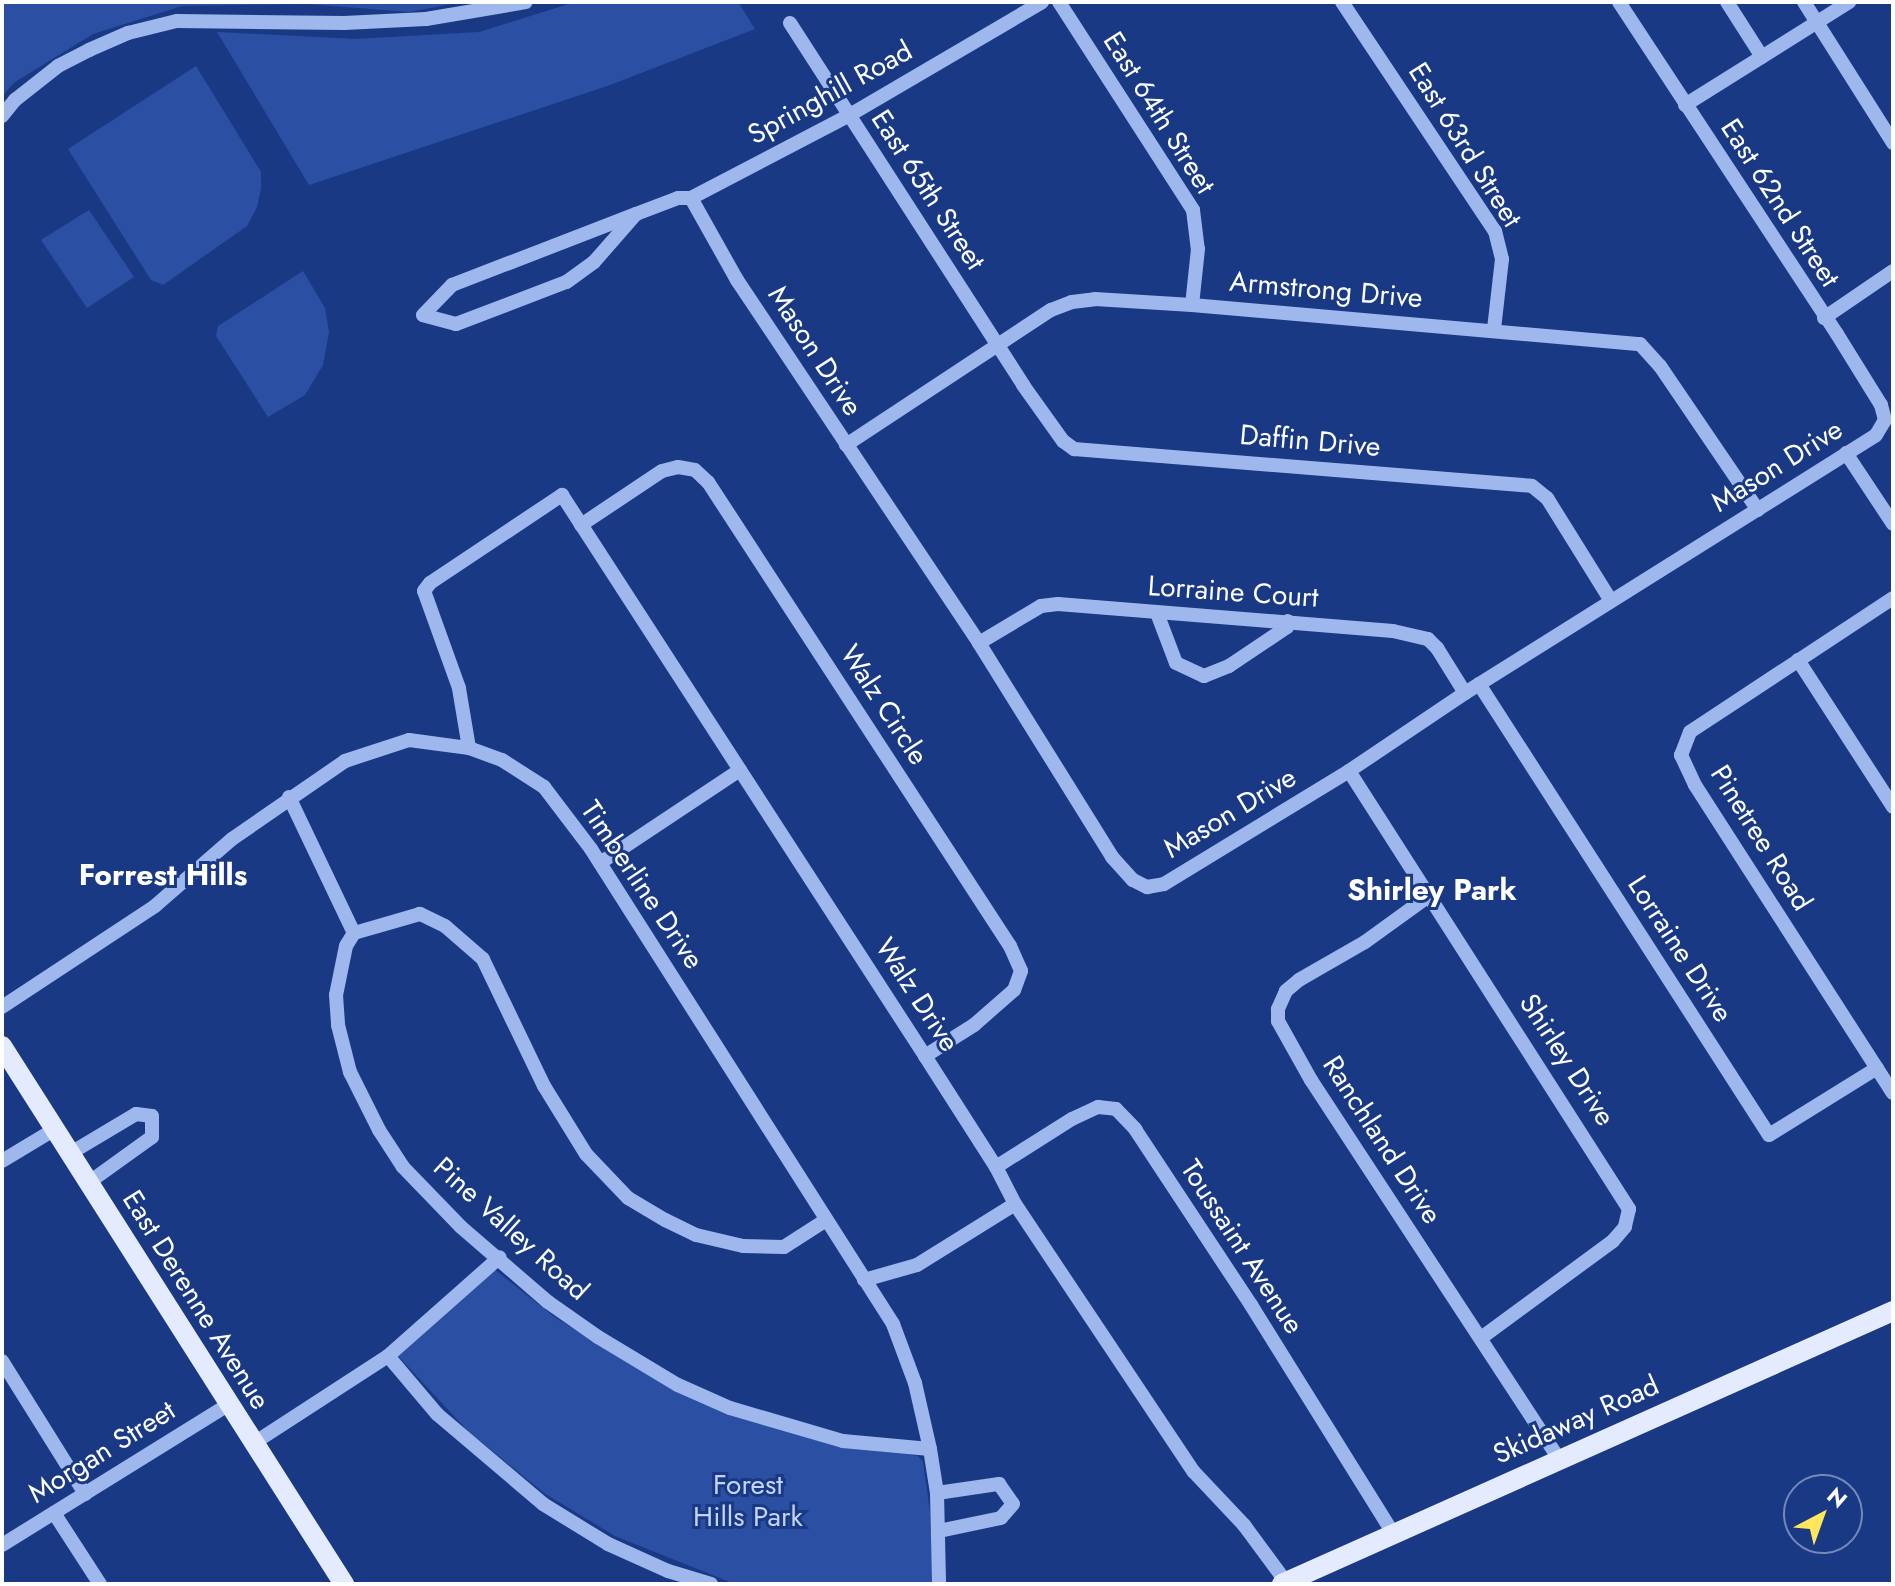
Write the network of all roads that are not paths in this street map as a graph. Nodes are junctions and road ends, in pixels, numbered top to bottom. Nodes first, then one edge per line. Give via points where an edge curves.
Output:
1 (526, 2) edge
2 (1042, 2) edge
3 (1059, 2) edge
4 (1342, 2) edge
5 (1619, 2) edge
6 (1727, 2) edge
7 (1804, 2) edge
8 (1849, 2) edge
9 (1817, 22) junction
10 (790, 23) dead end
11 (1762, 57) junction
12 (1685, 105) junction
13 (2, 116) edge
14 (848, 116) junction
15 (1893, 143) edge
16 (691, 198) junction
17 (636, 214) junction
18 (1893, 271) edge
19 (1192, 305) junction
20 (1824, 318) junction
21 (1494, 329) junction
22 (997, 345) junction
23 (1876, 435) joint
24 (846, 445) junction
25 (1846, 453) junction
26 (1758, 510) junction
27 (1893, 524) edge
28 (581, 525) junction
29 (1893, 598) edge
30 (1611, 601) junction
31 (1157, 613) junction
32 (1288, 621) junction
33 (979, 643) junction
34 (1798, 660) junction
35 (1479, 684) junction
36 (1465, 693) junction
37 (469, 748) junction
38 (740, 770) junction
39 (1349, 771) junction
40 (289, 797) junction
41 (1893, 807) edge
42 (600, 863) junction
43 (1430, 895) junction
44 (354, 933) junction
45 (2, 1007) edge
46 (2, 1046) edge
47 (925, 1056) junction
48 (1877, 1068) junction
49 (1893, 1093) edge
50 (55, 1129) junction
51 (69, 1154) junction
52 (2, 1161) edge
53 (996, 1167) junction
54 (88, 1183) junction
55 (1015, 1204) junction
56 (826, 1220) junction
57 (500, 1257) junction
58 (864, 1280) junction
59 (1893, 1311) edge
60 (1481, 1338) junction
61 (388, 1356) junction
62 (2, 1361) edge
63 (229, 1404) junction
64 (254, 1443) junction
65 (930, 1449) junction
66 (1558, 1458) junction
67 (937, 1493) junction
68 (85, 1494) junction
69 (54, 1513) junction
70 (939, 1531) junction
71 (1393, 1533) junction
72 (2, 1545) edge
73 (672, 1578) edge
74 (1295, 1581) edge
75 (100, 1584) edge
76 (344, 1584) edge
77 (711, 1584) edge
78 (939, 1584) edge

1 - 13 street via 426,19 358,23 177,21 128,33 58,66
2 - 14 street, Springhill Road
3 - 19 street, East 64th Street via 1193,210 1198,249
4 - 21 street, East 63rd Street via 1495,231 1502,259
5 - 12 street, East 62nd Street
6 - 11 street
7 - 9 street
8 - 9 street
9 - 11 street
9 - 15 street
10 - 14 street, East 65th Street
11 - 12 street
12 - 20 street, East 62nd Street
14 - 16 street, Springhill Road
14 - 22 street, East 65th Street
16 - 17 street, Springhill Road
16 - 24 street, Mason Drive via 737,280
17 - 17 street, Springhill Road via 452,285 423,315 456,324 566,282 594,262
18 - 20 street
19 - 21 street, Armstrong Drive
19 - 22 street, Armstrong Drive via 1072,302
20 - 23 street, East 62nd Street via 1881,405 1885,420
21 - 26 street, Armstrong Drive via 1640,344
22 - 24 street, Armstrong Drive
22 - 30 street, Daffin Drive via 1063,441 1074,449 1532,486 1547,498
23 - 25 street, Mason Drive
24 - 33 street, Mason Drive
25 - 26 street, Mason Drive
25 - 27 street
26 - 30 street, Mason Drive
28 - 37 street, Walz Drive via 562,495 424,591 459,688
28 - 38 street, Walz Drive
28 - 47 street, Walz Circle via 662,471 695,470 708,482 1010,946 1021,971 1014,990 974,1025
29 - 34 street, Pinetree Road
30 - 35 street, Mason Drive
31 - 32 street, Lorraine Court
31 - 32 street via 1176,663 1204,676 1229,666 1287,627
31 - 33 street, Lorraine Court via 1041,606
32 - 36 street, Lorraine Court via 1428,639
33 - 39 street, Mason Drive via 1112,857 1147,887 1164,884
34 - 41 street
34 - 48 street, Pinetree Road via 1690,732 1681,755 1695,785
35 - 36 street, Mason Drive
35 - 48 street, Lorraine Drive via 1769,1135
36 - 39 street, Mason Drive
37 - 40 street, Timberline Drive via 409,740 345,761
37 - 42 street, Timberline Drive via 502,760 544,787
38 - 42 street
38 - 47 street, Walz Drive
39 - 43 street, Shirley Drive
40 - 44 street
40 - 45 street, Timberline Drive via 155,906
42 - 56 street, Timberline Drive
43 - 60 street, Shirley Drive via 1629,1209 1625,1227 1613,1241
43 - 60 street, Ranchland Drive via 1365,942 1299,980 1286,991 1278,1021 1311,1080
44 - 56 street via 420,914 445,926 483,959 586,1154 628,1198 696,1235 743,1246 784,1247
44 - 57 street, Pine Valley Road via 339,968 336,995 350,1072 403,1167 461,1227
46 - 50 main road, East Derenne Avenue
47 - 53 street, Walz Drive
48 - 49 street, Pinetree Road
50 - 51 main road, East Derenne Avenue
50 - 52 street
51 - 54 main road, East Derenne Avenue
51 - 54 street via 136,1114 155,1120 152,1137
53 - 55 street, Walz Drive
53 - 71 street, Toussaint Avenue via 1072,1119 1098,1107 1116,1109 1135,1129 1251,1305
54 - 63 main road, East Derenne Avenue
55 - 58 street via 917,1265
55 - 74 street, Walz Drive via 1194,1472
56 - 58 street, Timberline Drive
57 - 61 street
57 - 65 street, Pine Valley Road via 585,1329 691,1391 792,1429 843,1441
58 - 65 street, Timberline Drive via 893,1324 915,1383
59 - 66 main road, Skidaway Road
60 - 66 street, Ranchland Drive
61 - 64 street
61 - 73 street via 437,1414 543,1504
62 - 68 street
63 - 64 main road, East Derenne Avenue
63 - 68 street, Morgan Street
64 - 76 main road, East Derenne Avenue
65 - 67 street, Timberline Drive
66 - 71 main road, Skidaway Road
67 - 70 street, Timberline Drive
67 - 70 street via 999,1484 1013,1504 1001,1518
68 - 69 street, Morgan Street
69 - 72 street, Morgan Street
69 - 75 street
70 - 78 street, Timberline Drive
71 - 74 main road, Skidaway Road
73 - 77 street

